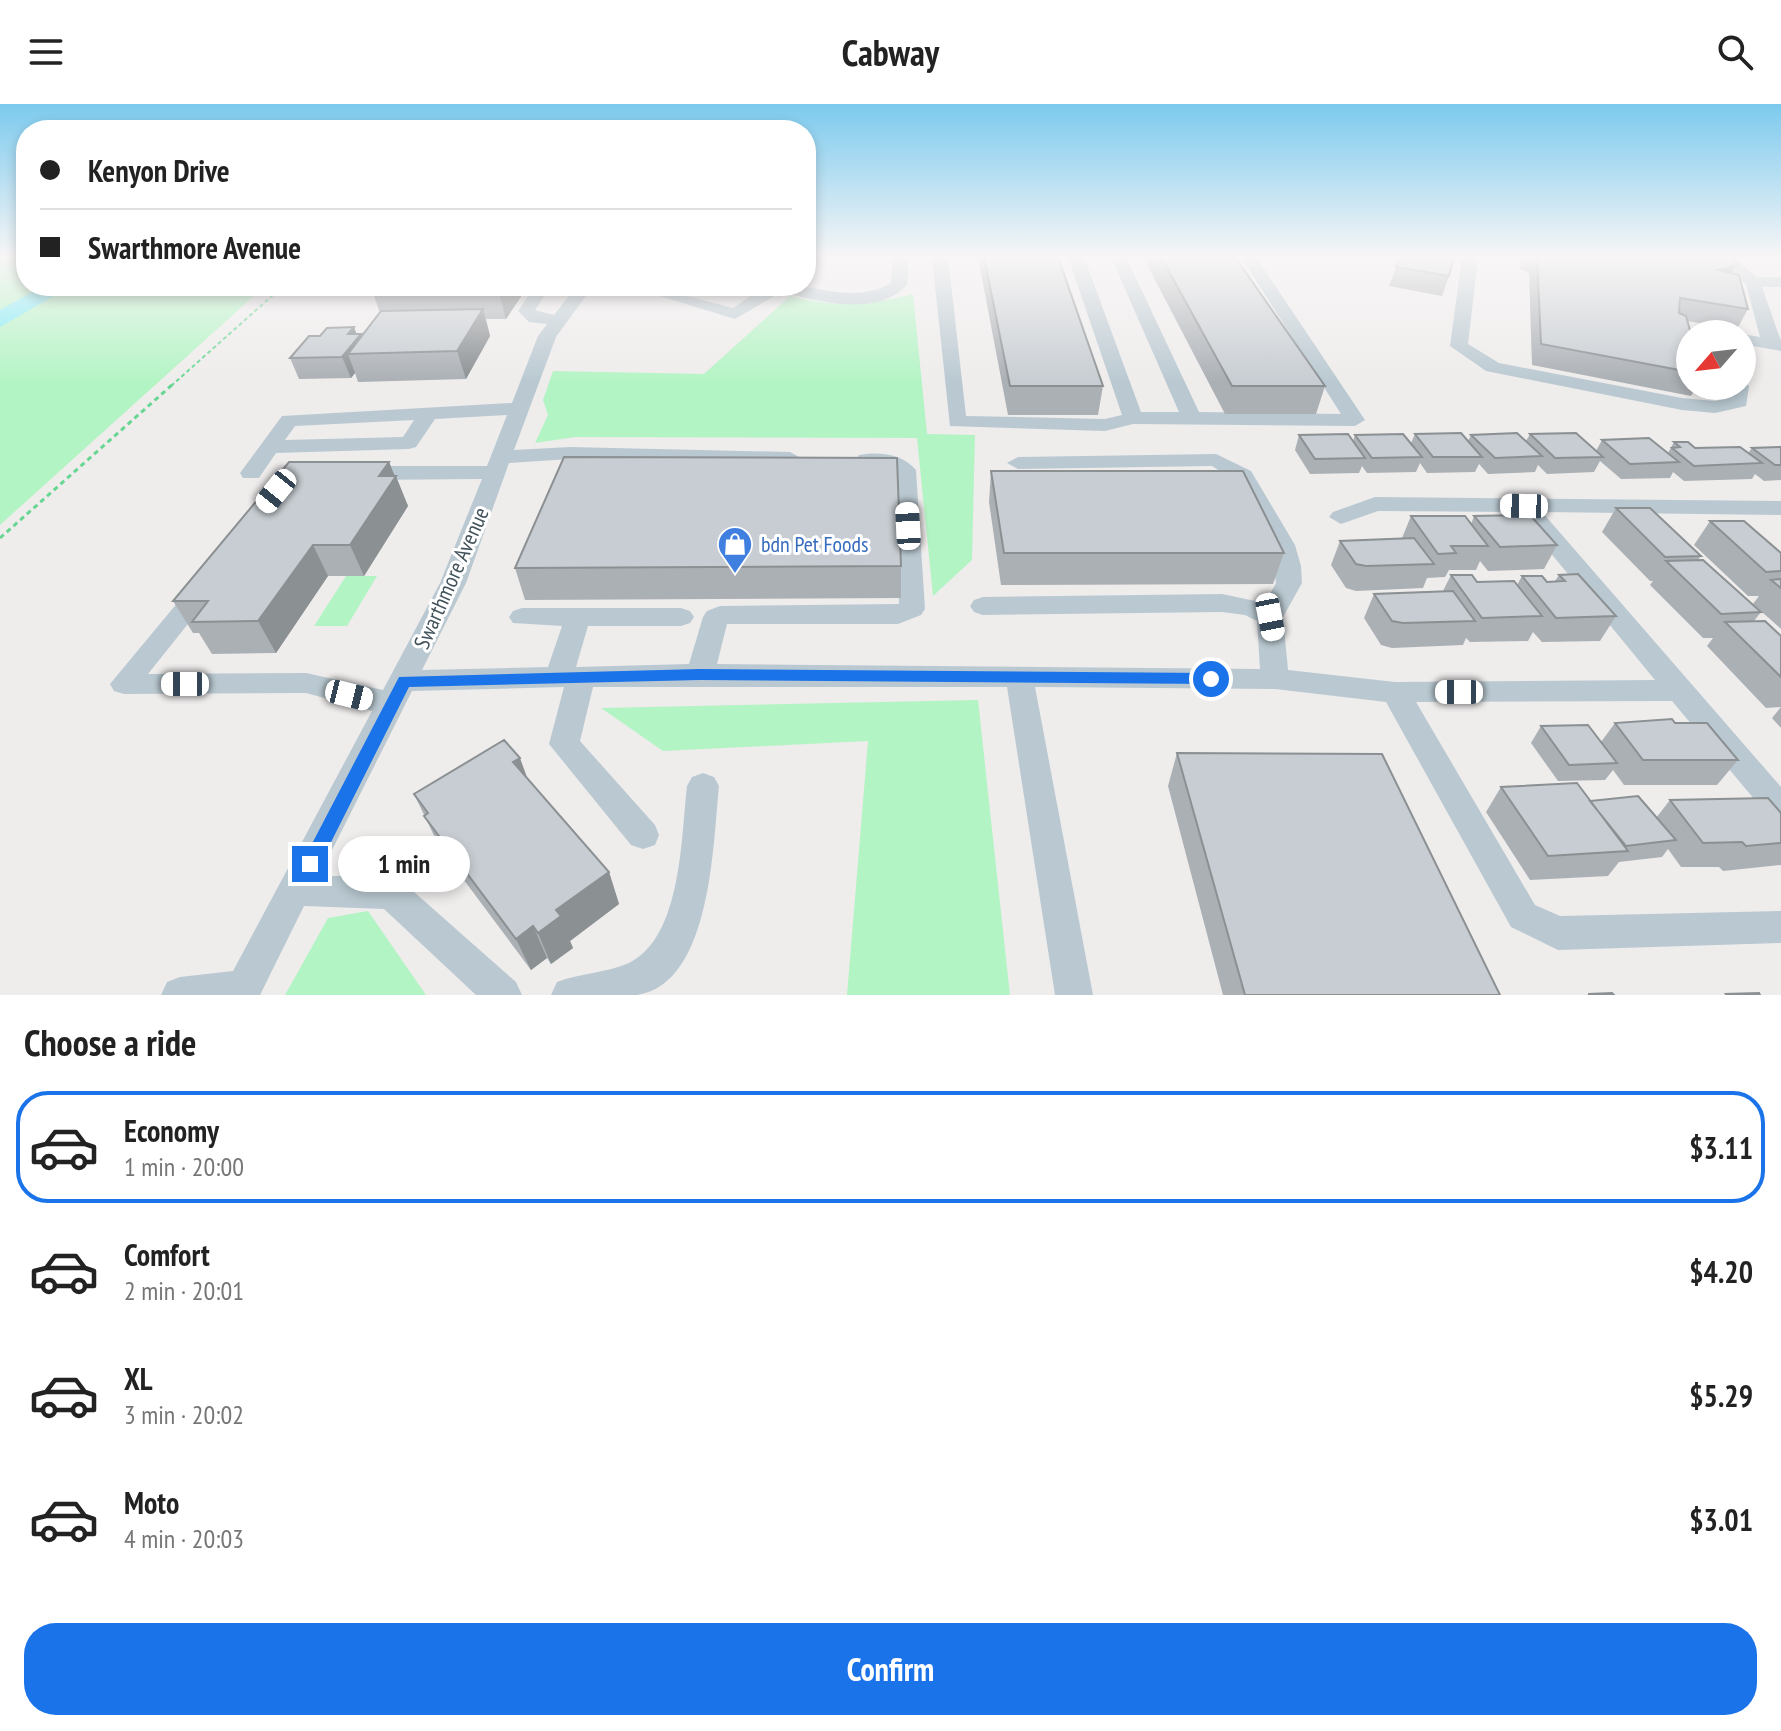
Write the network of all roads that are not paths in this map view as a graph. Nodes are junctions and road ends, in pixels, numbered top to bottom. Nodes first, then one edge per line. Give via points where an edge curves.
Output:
1 (534, 299) edge
2 (574, 299) edge
3 (677, 299) edge
4 (759, 299) edge
5 (944, 299) edge
6 (1091, 299) edge
7 (1137, 299) edge
8 (1275, 299) edge
9 (1465, 299) edge
10 (1759, 299) edge
11 (556, 320) junction
12 (1756, 341) edge
13 (1777, 345) edge
14 (1739, 400) edge
15 (518, 409) junction
16 (1133, 418) junction
17 (1192, 418) junction
18 (810, 459) edge
19 (842, 459) edge
20 (1018, 463) dead end
21 (498, 465) junction
22 (277, 473) edge
23 (334, 473) edge
24 (1524, 506) junction
25 (1729, 508) junction
26 (1781, 508) edge
27 (1341, 517) dead end
28 (1760, 535) edge
29 (218, 570) edge
30 (983, 606) dead end
31 (522, 617) dead end
32 (578, 617) junction
33 (681, 617) dead end
34 (1270, 617) junction
35 (700, 674) junction
36 (570, 677) junction
37 (1019, 677) junction
38 (1275, 679) junction
39 (1680, 690) junction
40 (399, 691) junction
41 (1395, 692) junction
42 (703, 786) dead end
43 (1781, 809) edge
44 (643, 835) dead end
45 (296, 891) junction
46 (1781, 927) edge
47 (242, 992) edge
48 (180, 995) edge
49 (503, 995) edge
50 (570, 995) edge
51 (1074, 995) edge

1 - 11 street via 526,311 535,318
2 - 11 street, Swarthmore Avenue
3 - 4 street via 730,314
5 - 16 street via 957,422 1105,425
6 - 16 street
7 - 17 street
8 - 17 street via 1355,420
9 - 14 street via 1459,346 1493,367 1700,406
10 - 13 street
11 - 15 street, Swarthmore Avenue
12 - 13 street
15 - 21 street, Swarthmore Avenue
15 - 22 street via 428,414 409,443 273,447 247,473
16 - 17 street
18 - 21 street via 570,453
19 - 35 street via 890,461 905,470 912,609 898,615 720,615
20 - 34 street via 1216,460 1243,476 1283,545 1289,566 1289,583
21 - 23 street
21 - 40 street, Swarthmore Avenue via 453,583
24 - 25 street
24 - 27 street via 1375,504
24 - 39 street
25 - 26 street
25 - 28 street
29 - 40 street via 124,684 306,683 371,700
30 - 34 street via 1222,603 1251,607
31 - 32 street
32 - 33 street
32 - 36 street
34 - 38 street
35 - 36 street
35 - 37 street
36 - 40 street
36 - 44 street via 564,744
37 - 38 street
37 - 51 street
38 - 41 street
39 - 41 street
39 - 43 street
40 - 45 street, Swarthmore Avenue
41 - 46 street via 1523,916 1558,933
42 - 50 street via 685,919 672,952 627,981
45 - 47 street, Swarthmore Avenue
45 - 49 street via 393,895
47 - 48 street

